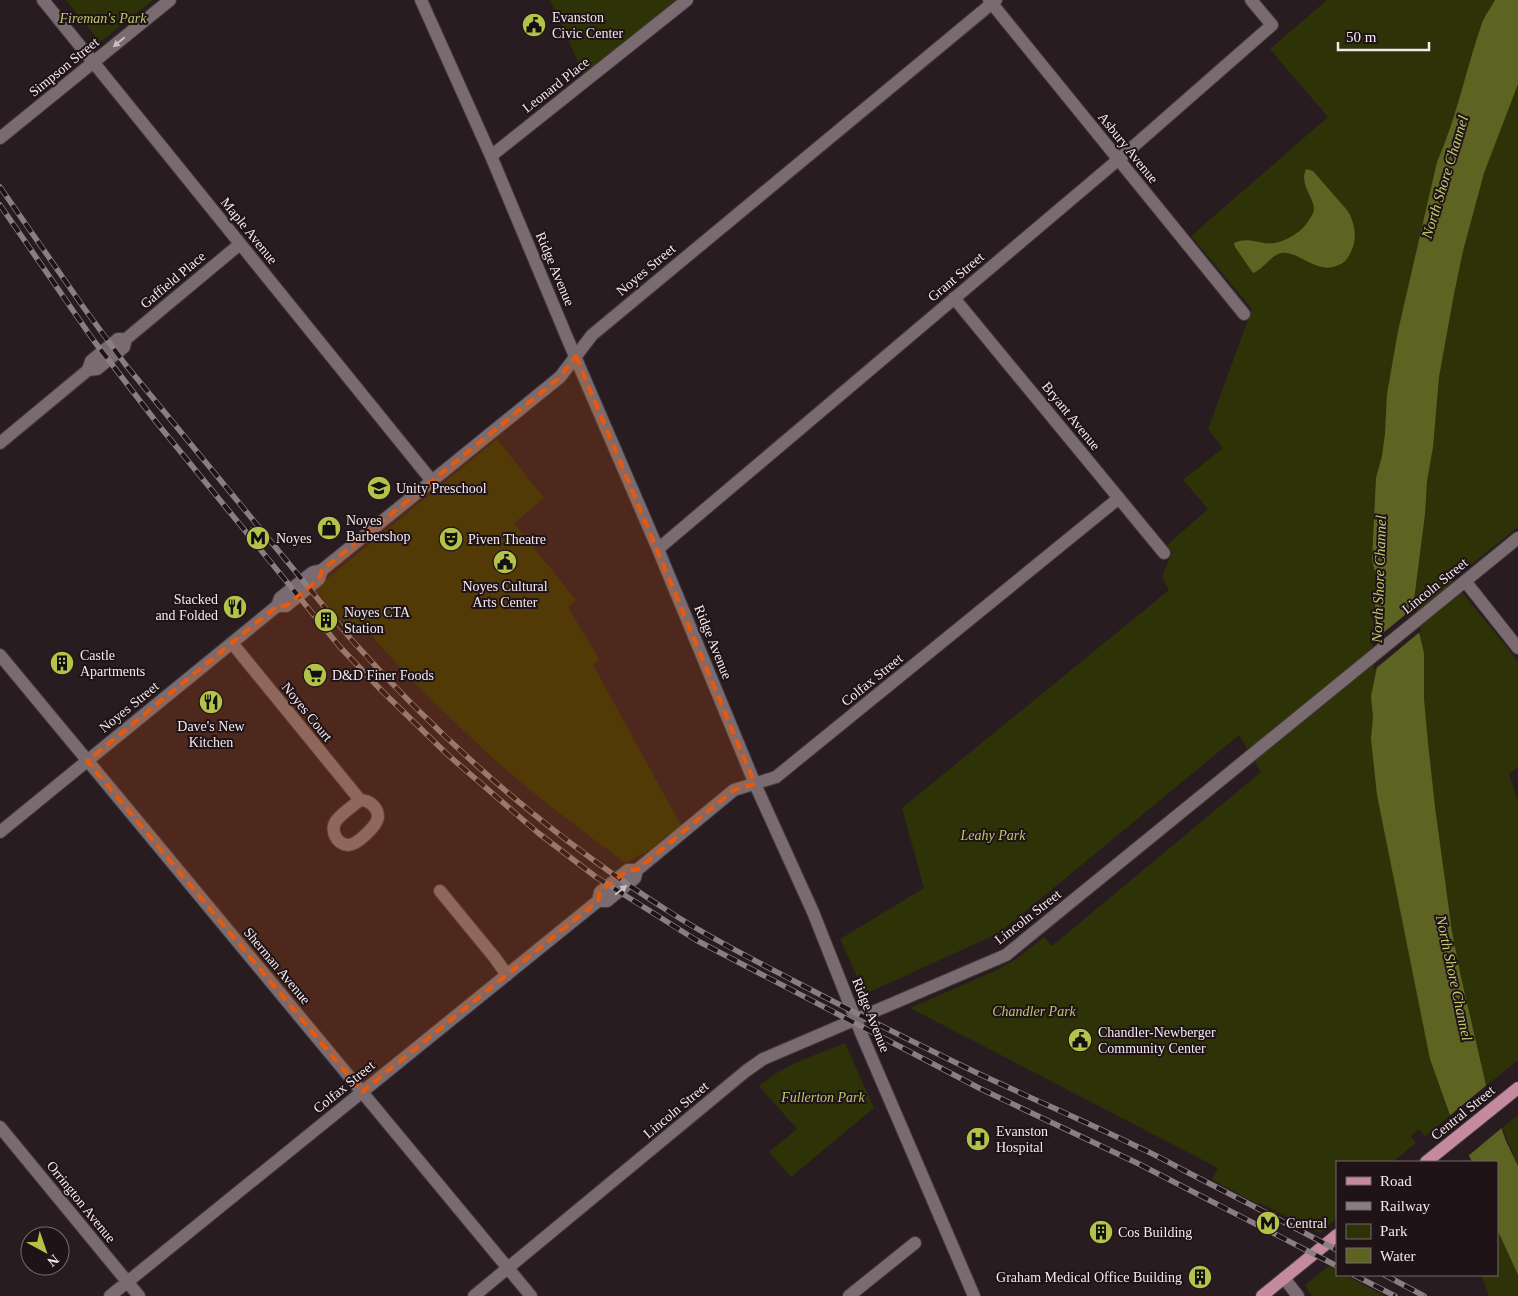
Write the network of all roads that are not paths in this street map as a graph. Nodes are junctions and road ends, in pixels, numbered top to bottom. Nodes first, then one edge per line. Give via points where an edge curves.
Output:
1 (43, 0) edge
2 (170, 0) edge
3 (422, 0) edge
4 (687, 0) edge
5 (1251, 0) edge
6 (992, 1) edge
7 (94, 64) junction
8 (0, 138) edge
9 (491, 156) junction
10 (1119, 159) junction
11 (240, 244) junction
12 (954, 298) junction
13 (1244, 314) dead end
14 (576, 356) junction
15 (0, 443) edge
16 (432, 481) junction
17 (1119, 498) junction
18 (1518, 538) edge
19 (658, 549) junction
20 (1164, 553) dead end
21 (1465, 581) junction
22 (232, 643) junction
23 (1518, 648) edge
24 (0, 655) edge
25 (87, 761) junction
26 (755, 784) junction
27 (360, 800) dead end
28 (0, 832) edge
29 (440, 891) dead end
30 (507, 975) junction
31 (856, 1019) junction
32 (1516, 1090) edge
33 (362, 1092) junction
34 (0, 1127) edge
35 (1427, 1161) edge
36 (1336, 1237) edge
37 (915, 1243) dead end
38 (508, 1268) junction
39 (1284, 1278) junction
40 (128, 1282) junction
41 (110, 1296) edge
42 (139, 1296) edge
43 (474, 1296) edge
44 (531, 1296) edge
45 (849, 1296) edge
46 (974, 1296) edge
47 (1262, 1296) edge
48 (1298, 1296) edge

1 - 7 street, Maple Avenue
2 -> 7 street, Simpson Street
3 - 9 street, Ridge Avenue
4 - 9 street, Leonard Place
5 - 10 street, Grant Street via 1272,25
6 - 10 street, Asbury Avenue
6 - 14 street, Noyes Street via 592,334
7 - 8 street, Simpson Street
7 - 11 street, Maple Avenue
9 - 14 street, Ridge Avenue
10 - 12 street, Grant Street
10 - 13 street, Asbury Avenue
11 - 15 street, Gaffield Place via 126,339 124,347 98,369 88,370
11 - 16 street, Maple Avenue
12 - 17 street, Bryant Avenue
12 - 19 street, Grant Street
14 - 16 street, Noyes Street via 560,377
14 - 19 street, Ridge Avenue
16 - 22 street, Noyes Street via 322,570 319,578 286,606 278,606
17 - 20 street, Bryant Avenue
17 - 26 street, Colfax Street via 776,777
18 - 21 street, Lincoln Street
19 - 26 street, Ridge Avenue
21 - 23 street
21 - 31 street, Lincoln Street via 1006,955
22 - 25 street, Noyes Street
22 - 27 street, Noyes Court
24 - 25 street, Sherman Avenue
25 - 28 street, Noyes Street
25 - 33 street, Sherman Avenue
26 - 30 street, Colfax Street via 734,790 637,870 628,870 600,892 598,901
26 - 31 street, Ridge Avenue via 813,912
29 - 30 street
30 - 33 street, Colfax Street
31 - 38 street, Lincoln Street via 754,1065
31 - 46 street, Ridge Avenue
32 - 35 main road, Central Street
33 - 38 street, Sherman Avenue
33 - 40 street, Colfax Street
34 - 40 street, Orrington Avenue
36 - 39 main road
37 - 45 street
38 - 43 street, Lincoln Street
38 - 44 street, Sherman Avenue
39 - 47 main road
39 - 48 street
40 - 41 street, Colfax Street
40 - 42 street, Orrington Avenue

